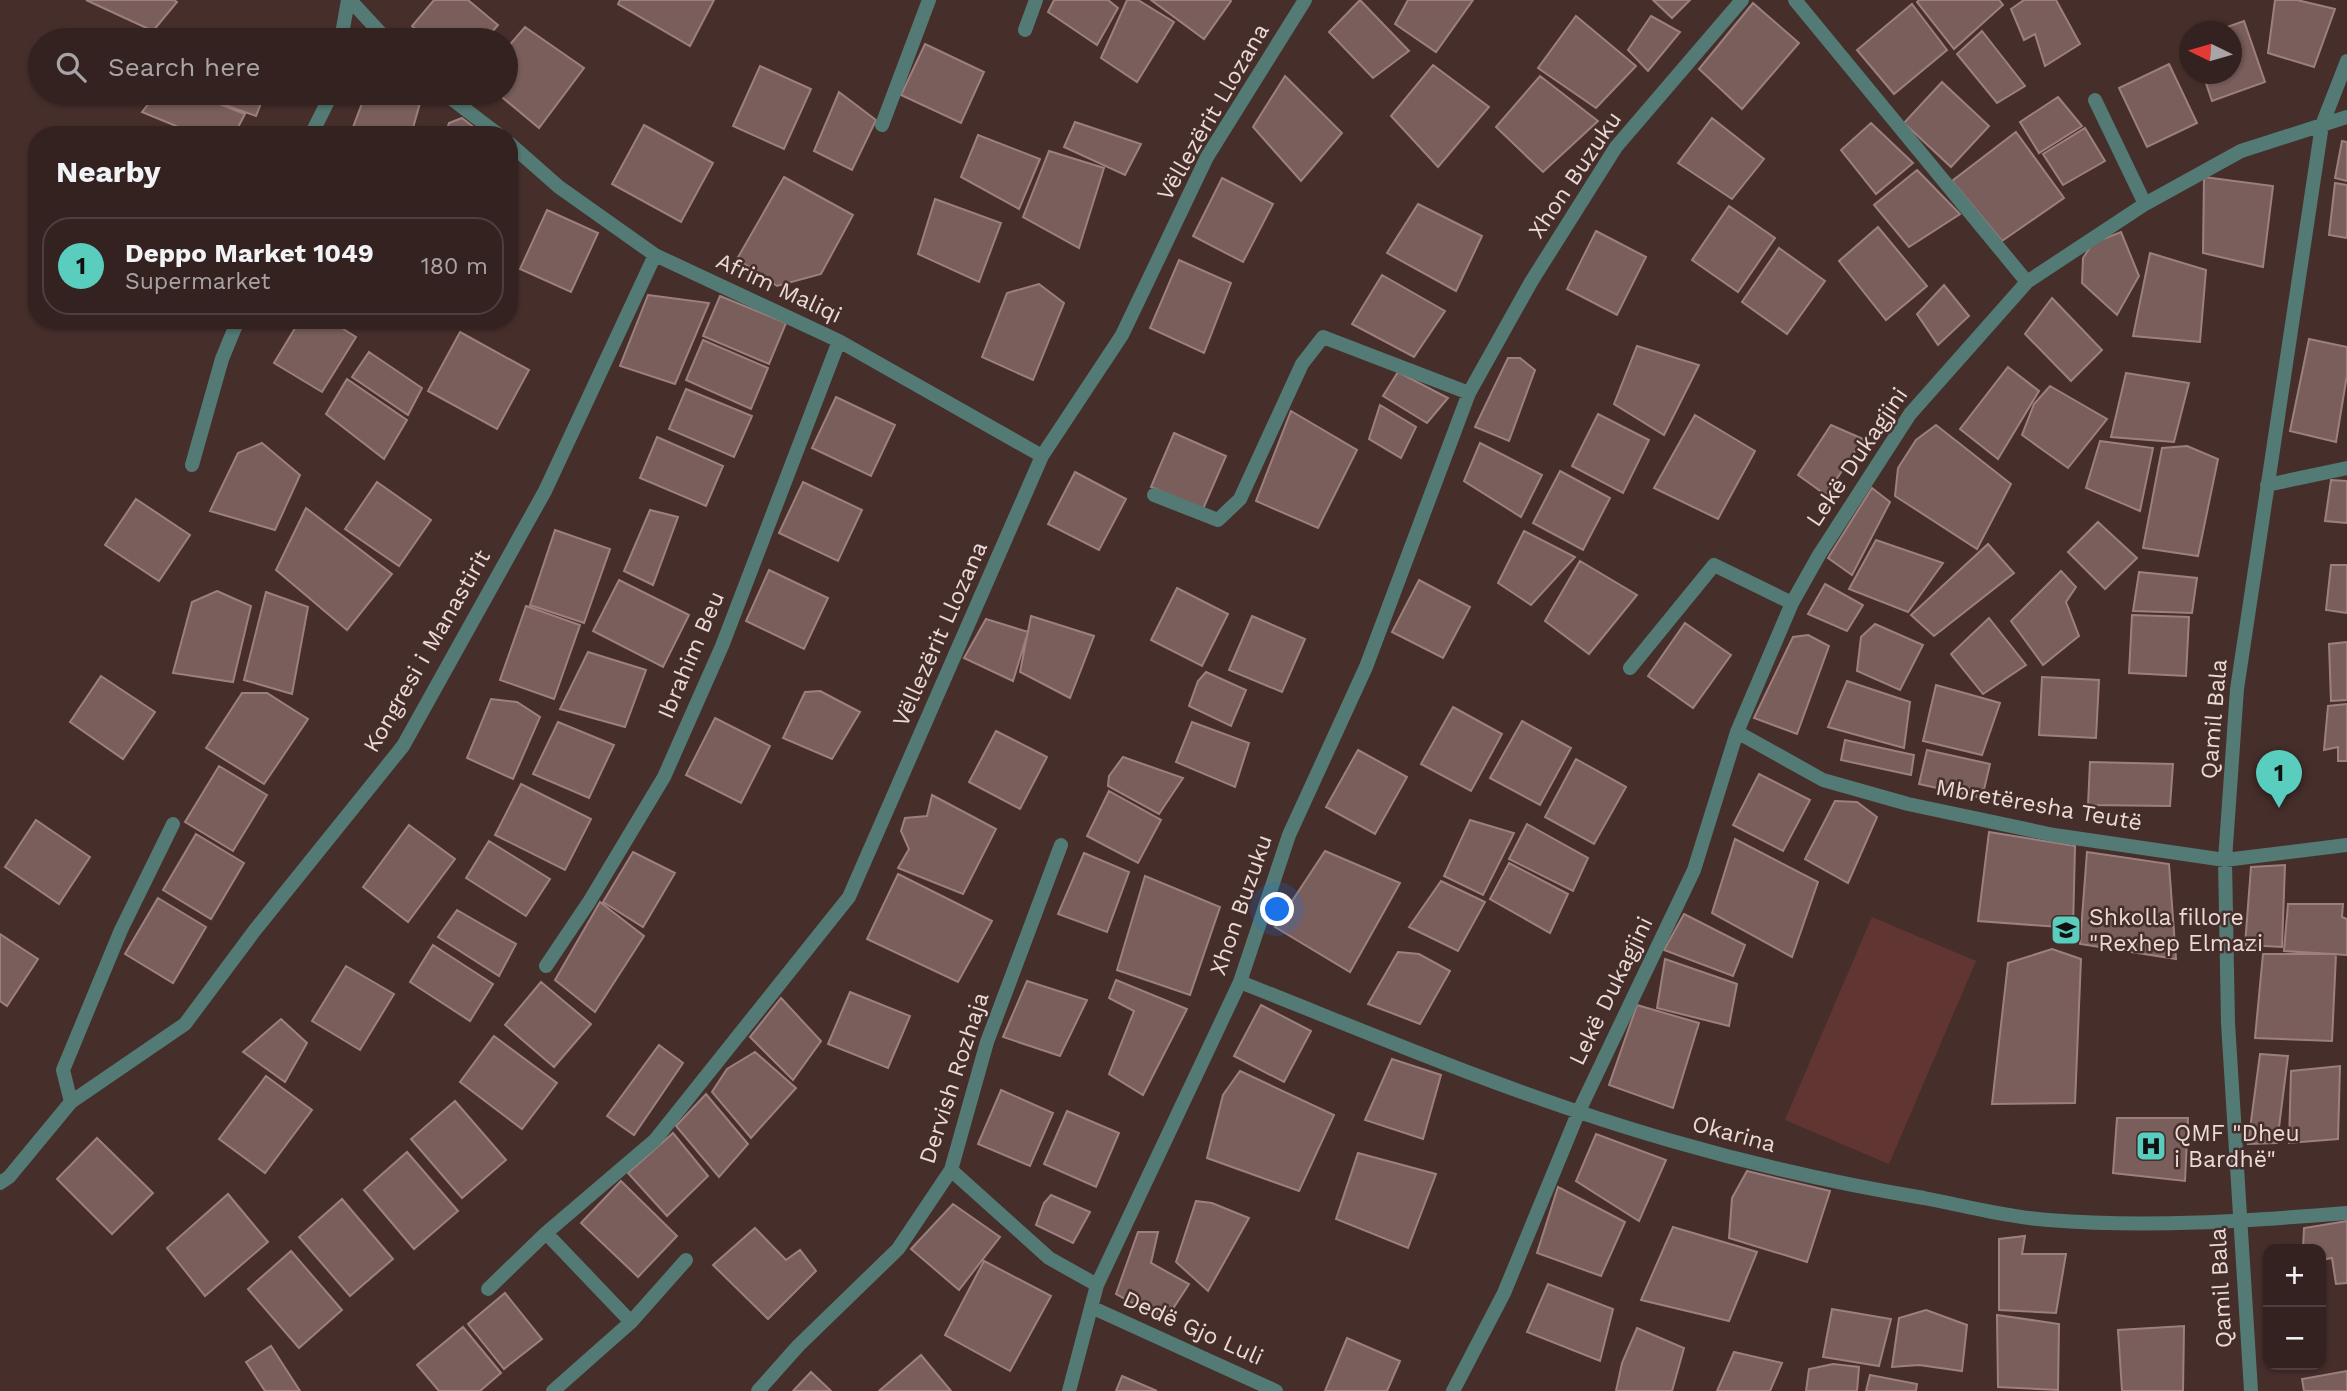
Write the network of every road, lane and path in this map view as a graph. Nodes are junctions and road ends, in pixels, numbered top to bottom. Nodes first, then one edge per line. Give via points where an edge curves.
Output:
1 (349, 0) edge
2 (929, 0) edge
3 (1036, 0) edge
4 (1305, 0) edge
5 (1742, 0) edge
6 (1796, 0) edge
7 (343, 28) edge
8 (376, 28) edge
9 (1025, 30) dead end
10 (2347, 61) edge
11 (2095, 100) dead end
12 (326, 105) edge
13 (460, 105) edge
14 (2347, 117) edge
15 (882, 125) dead end
16 (2322, 125) junction
17 (316, 126) edge
18 (487, 126) edge
19 (518, 152) edge
20 (2145, 204) junction
21 (655, 255) junction
22 (2027, 282) junction
23 (234, 329) edge
24 (839, 341) junction
25 (1469, 393) junction
26 (1042, 456) junction
27 (192, 465) dead end
28 (2347, 468) edge
29 (2267, 485) junction
30 (1154, 495) dead end
31 (1793, 603) junction
32 (1630, 668) dead end
33 (1737, 732) junction
34 (173, 824) dead end
35 (1061, 845) dead end
36 (2347, 845) edge
37 (2225, 860) junction
38 (546, 967) dead end
39 (1240, 982) junction
40 (71, 1102) junction
41 (1579, 1111) junction
42 (951, 1170) junction
43 (0, 1183) edge
44 (2347, 1213) edge
45 (2239, 1221) junction
46 (546, 1233) junction
47 (686, 1260) dead end
48 (1097, 1285) junction
49 (488, 1289) dead end
50 (1091, 1307) junction
51 (631, 1322) junction
52 (553, 1391) edge
53 (758, 1391) edge
54 (1069, 1391) edge
55 (1276, 1391) edge
56 (1453, 1391) edge
57 (2251, 1391) edge

1 - 7 street
1 - 8 street
2 - 15 street
3 - 9 street
4 - 26 street, Vëllezërit Llozana via 1208,157 1122,335
5 - 25 street, Xhon Buzuku via 1616,147 1531,282
6 - 22 street
10 - 16 street, Qamil Bala
11 - 20 street
12 - 17 street
13 - 18 street
14 - 16 street, Lekë Dukagjini
16 - 20 street, Lekë Dukagjini via 2241,151
16 - 29 street, Qamil Bala
19 - 21 street, Afrim Maliqi
20 - 22 street, Lekë Dukagjini
21 - 24 street, Afrim Maliqi
21 - 40 street, Kongresi i Manastirit via 545,491 403,746 185,1024
22 - 31 street, Lekë Dukagjini via 1910,414
23 - 27 street
24 - 26 street, Afrim Maliqi
24 - 38 street, Ibrahim Beu via 722,646 664,776
25 - 30 street via 1323,337 1302,364 1240,499 1218,520
25 - 39 street, Xhon Buzuku via 1366,667 1289,835
26 - 46 street, Vëllezërit Llozana via 849,897 655,1140
28 - 29 street
29 - 37 street, Qamil Bala via 2237,689
31 - 32 street via 1713,565
31 - 33 street, Lekë Dukagjini
33 - 37 street, Mbretëresha Teutë via 1822,780 1908,804 2054,835
33 - 41 street, Lekë Dukagjini via 1694,870
34 - 40 street via 121,930 63,1070
35 - 42 street, Dervish Rozhaja via 987,1042
36 - 37 street, Mbretëresha Teutë
37 - 45 street, Qamil Bala
39 - 41 street, Okarina
39 - 48 street, Xhon Buzuku
40 - 43 street, Kongresi i Manastirit
41 - 45 street, Okarina via 1671,1141 1827,1181 2046,1220
41 - 56 street, Lekë Dukagjini via 1504,1293
42 - 48 street via 1049,1258
42 - 53 street, Dervish Rozhaja via 898,1249
44 - 45 street, Okarina
45 - 57 street, Qamil Bala
46 - 49 street, Vëllezërit Llozana
46 - 51 street
47 - 51 street
48 - 50 street, Xhon Buzuku
50 - 54 street, Xhon Buzuku
50 - 55 street, Dedë Gjo Luli
51 - 52 street

